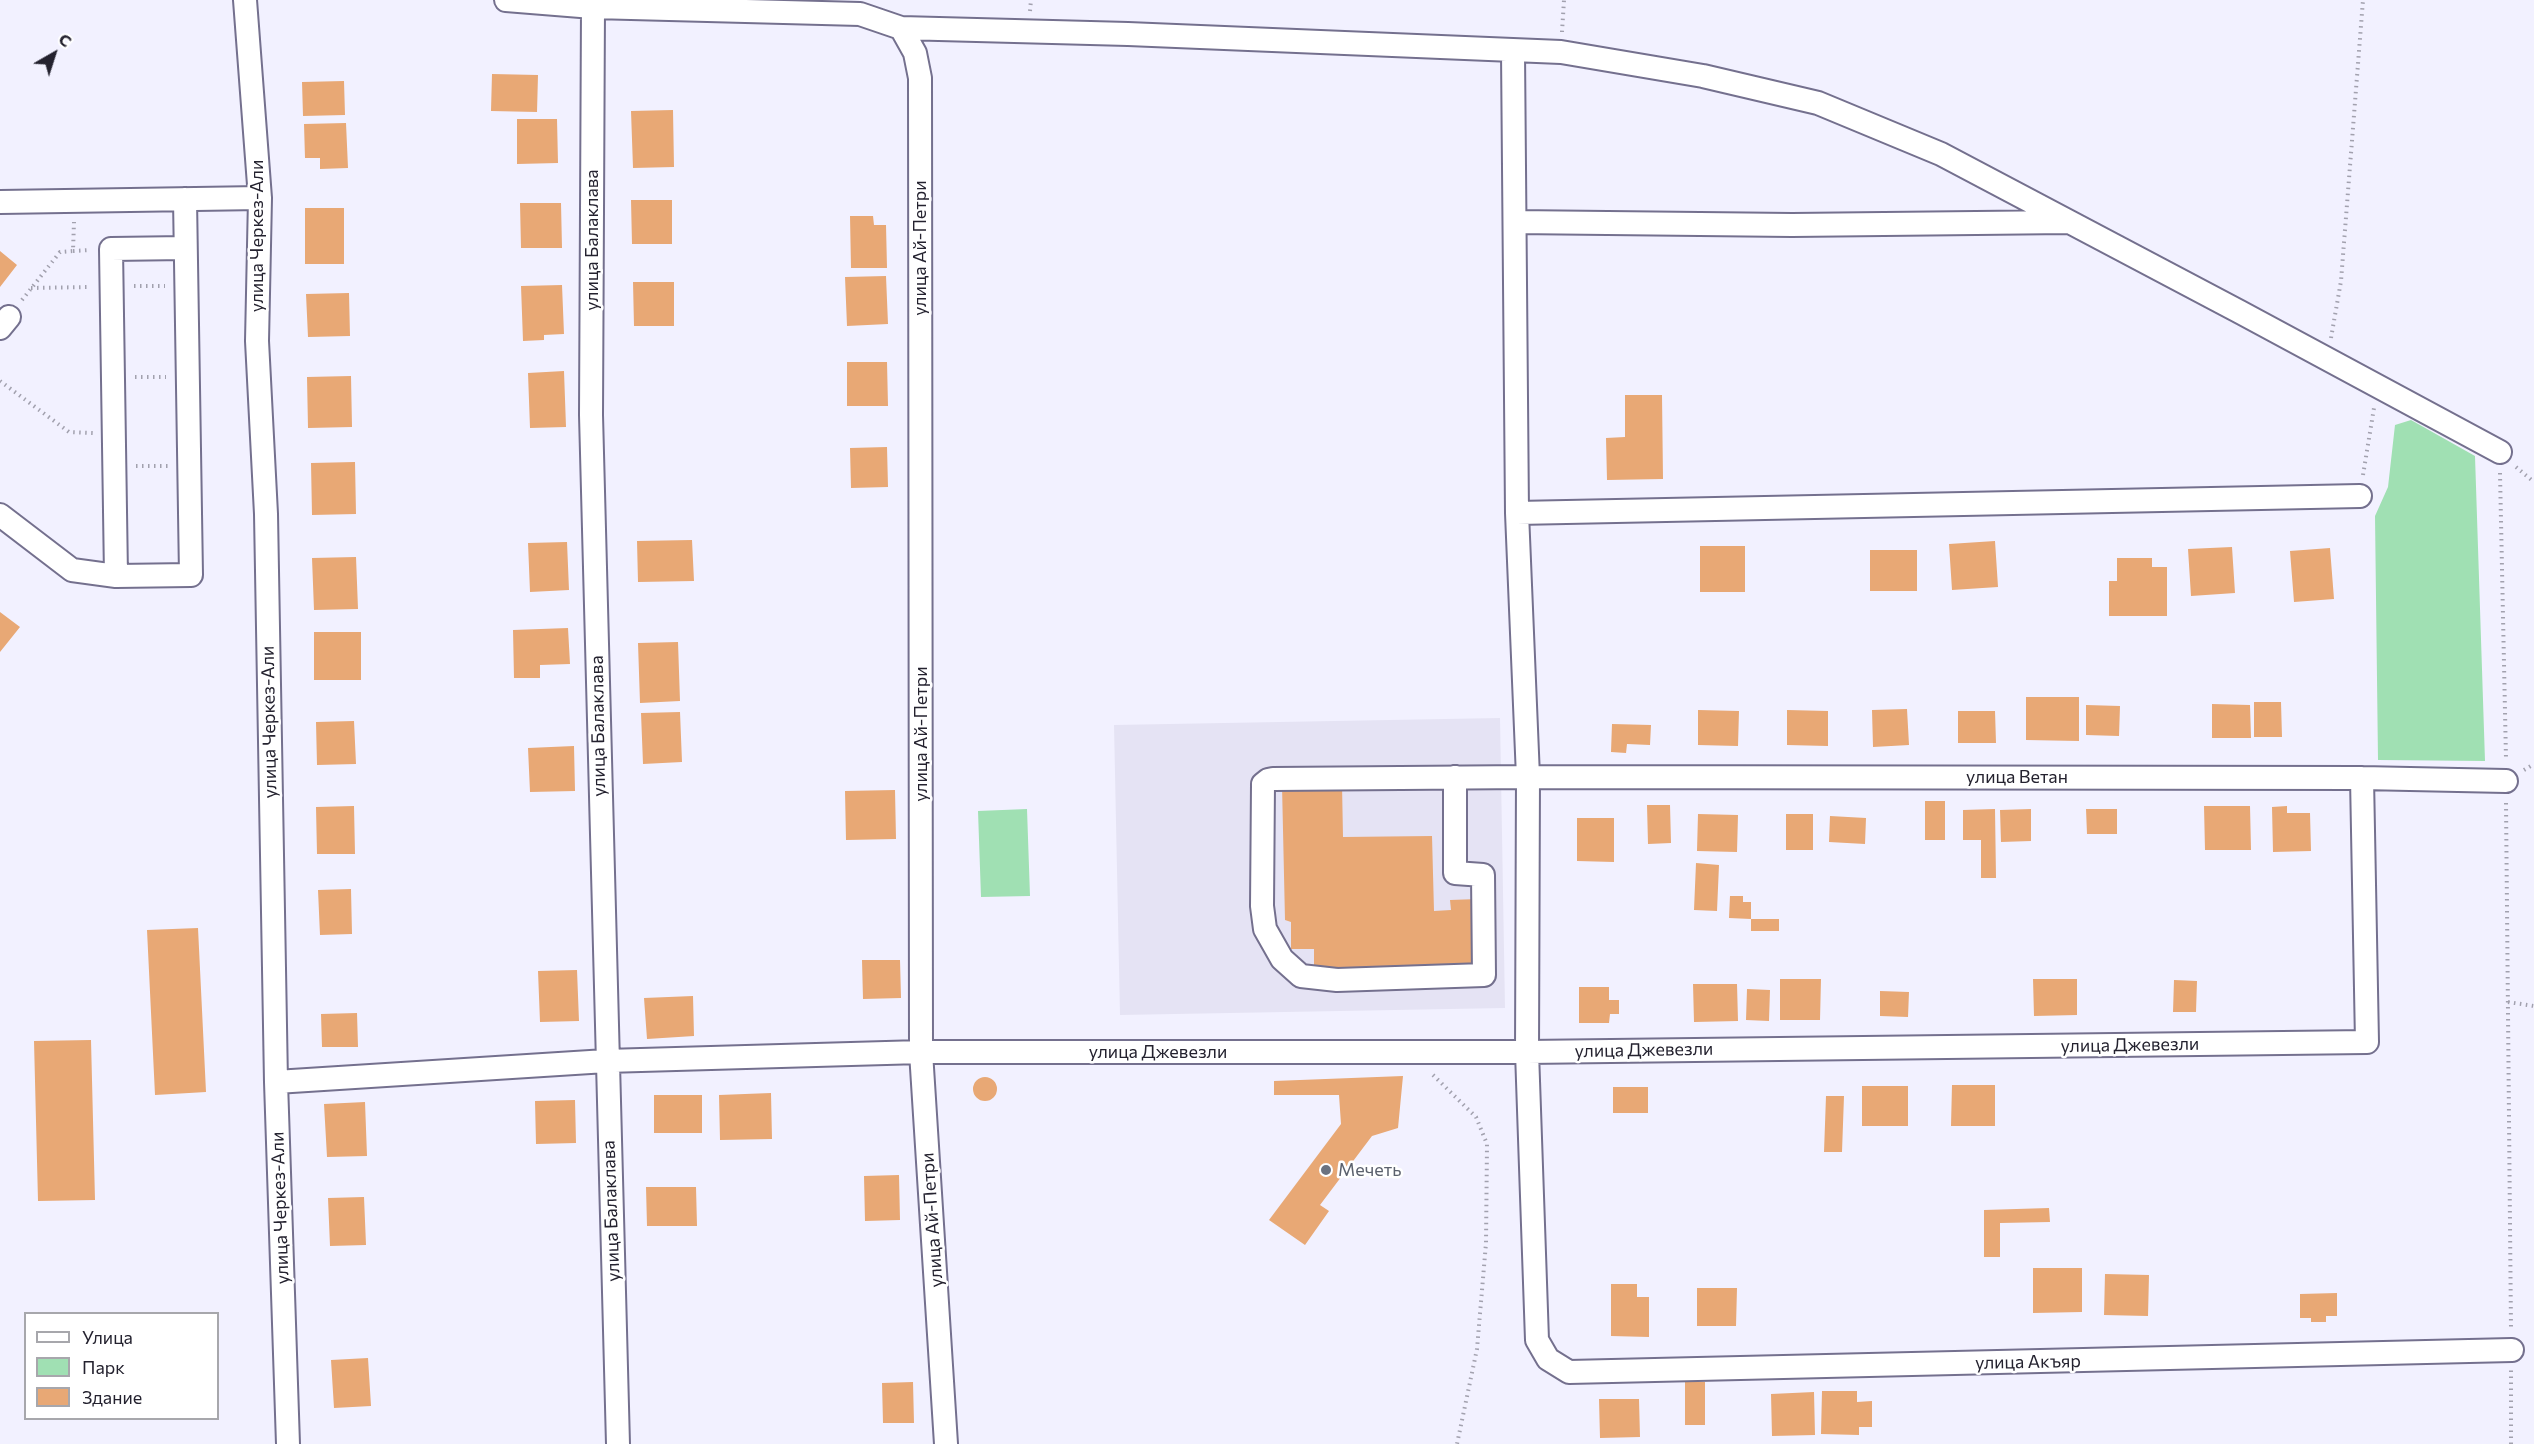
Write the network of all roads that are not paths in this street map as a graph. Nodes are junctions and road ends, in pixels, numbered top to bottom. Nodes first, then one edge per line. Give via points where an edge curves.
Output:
1 (245, 0) edge
2 (506, 0) edge
3 (593, 7) junction
4 (902, 28) junction
5 (1513, 52) junction
6 (260, 198) junction
7 (184, 199) junction
8 (0, 202) edge
9 (1515, 222) junction
10 (2071, 222) junction
11 (185, 248) junction
12 (2500, 452) road end
13 (2360, 496) road end
14 (1517, 513) junction
15 (0, 514) edge
16 (116, 576) junction
17 (1455, 777) junction
18 (1528, 777) junction
19 (2362, 778) junction
20 (2506, 781) road end
21 (921, 1052) junction
22 (1527, 1052) junction
23 (606, 1061) junction
24 (276, 1082) junction
25 (2512, 1350) road end
26 (288, 1444) edge
27 (618, 1444) edge
28 (946, 1444) edge

1 - 6 street, улица Черкез-Али
2 - 3 street
3 - 4 street via 860,14
3 - 23 street, улица Балаклава via 591,415
4 - 5 street
4 - 21 street, улица Ай-Петри via 915,53 920,78
5 - 9 street
5 - 10 street via 1561,52 1703,76 1818,103 1941,154
6 - 7 street
6 - 24 street, улица Черкез-Али via 257,340 266,526
7 - 8 street
7 - 11 street
9 - 10 street
9 - 14 street
10 - 12 street
11 - 16 street via 111,249
11 - 16 street via 191,575
13 - 14 street
14 - 18 street
15 - 16 street via 72,570
17 - 17 street, улица Ветан via 1274,779 1263,784 1262,906 1265,929 1282,960 1301,976 1337,980 1484,975 1483,875 1455,873
17 - 18 street, улица Ветан
18 - 19 street, улица Ветан
18 - 22 street
19 - 20 street, улица Ветан
19 - 22 street, улица Джевезли via 2367,1042
21 - 22 street, улица Джевезли
21 - 23 street, улица Джевезли
21 - 28 street, улица Ай-Петри
22 - 25 street, улица Акъяр via 1537,1340 1548,1359 1569,1372
23 - 24 street, улица Джевезли
23 - 27 street, улица Балаклава
24 - 26 street, улица Черкез-Али

